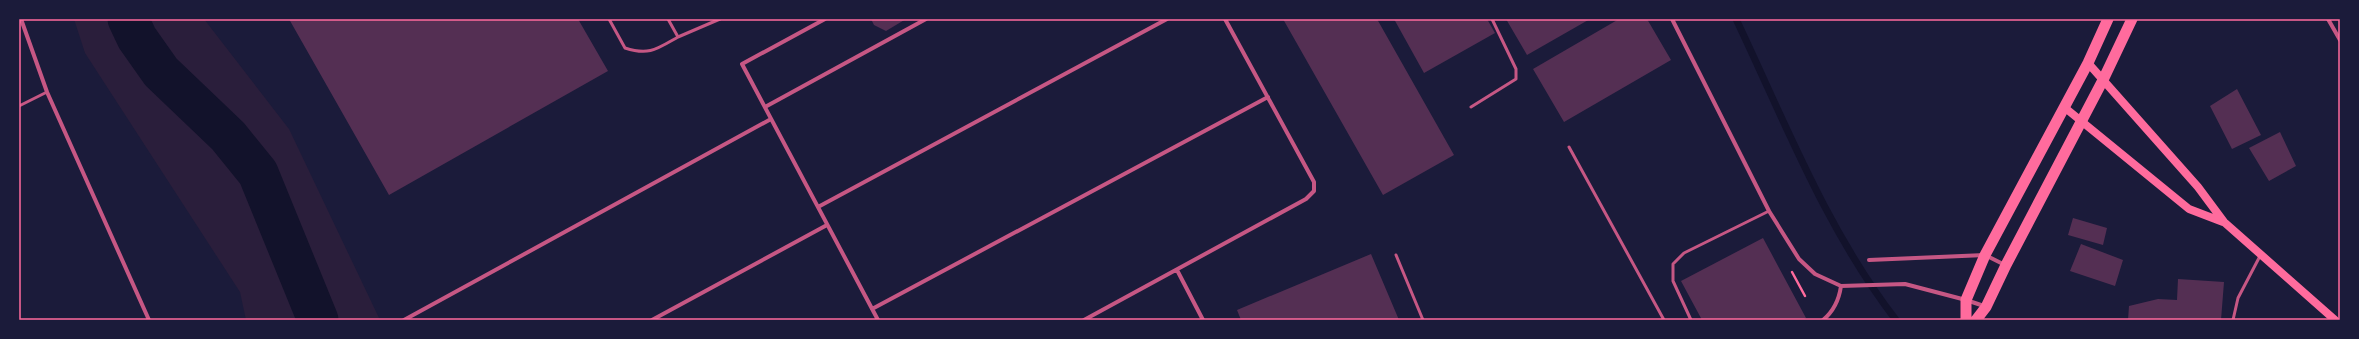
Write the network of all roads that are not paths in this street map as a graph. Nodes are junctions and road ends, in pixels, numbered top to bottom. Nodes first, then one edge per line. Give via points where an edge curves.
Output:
1 (21, 19) edge
2 (609, 19) edge
3 (668, 19) edge
4 (720, 19) edge
5 (824, 19) edge
6 (926, 19) edge
7 (1167, 19) edge
8 (1225, 19) edge
9 (1492, 19) edge
10 (1672, 19) edge
11 (2108, 19) edge
12 (2132, 19) edge
13 (2328, 19) edge
14 (678, 37) junction
15 (2340, 40) edge
16 (2088, 63) junction
17 (2103, 80) junction
18 (47, 92) junction
19 (1268, 97) junction
20 (19, 106) edge
21 (764, 107) junction
22 (1471, 107) dead end
23 (2064, 107) junction
24 (771, 119) junction
25 (2081, 120) junction
26 (1569, 146) dead end
27 (818, 207) junction
28 (1769, 212) junction
29 (2224, 222) junction
30 (827, 225) junction
31 (1396, 255) dead end
32 (1985, 255) junction
33 (2260, 256) junction
34 (1869, 260) dead end
35 (2006, 265) junction
36 (1177, 270) junction
37 (1843, 286) junction
38 (1966, 300) junction
39 (1986, 307) junction
40 (872, 309) junction
41 (149, 320) edge
42 (404, 320) edge
43 (652, 320) edge
44 (877, 320) edge
45 (1084, 320) edge
46 (1203, 320) edge
47 (1423, 320) edge
48 (1664, 320) edge
49 (1691, 320) edge
50 (1823, 320) edge
51 (1966, 320) edge
52 (1976, 320) edge
53 (2233, 320) edge
54 (2335, 320) edge

1 - 18 street
2 - 14 lane via 625,48 639,52 651,52
3 - 14 lane
4 - 14 lane
5 - 21 street via 742,64
6 - 21 street
7 - 27 street
8 - 19 street
9 - 22 lane via 1516,69 1516,79
10 - 28 street
11 - 16 highway
12 - 17 highway
13 - 15 street
16 - 17 main road
16 - 23 highway
17 - 25 highway
17 - 29 main road via 2198,187
18 - 20 lane
18 - 41 street
19 - 36 street via 1314,182 1314,191 1306,199
19 - 40 street
21 - 24 street
23 - 25 main road
23 - 32 highway
24 - 27 street
24 - 42 street
25 - 29 main road via 2189,209
25 - 35 highway
26 - 48 lane
27 - 30 street
28 - 37 street via 1799,259 1815,274
28 - 49 lane via 1759,214 1684,253 1673,264 1673,281
29 - 33 main road
30 - 40 street
30 - 43 street
31 - 47 lane
32 - 34 street
32 - 35 street
32 - 38 highway
33 - 53 lane via 2238,298
33 - 54 main road
35 - 39 highway
36 - 45 street
36 - 46 street
37 - 38 street via 1905,284
37 - 50 street via 1839,300
38 - 39 street
38 - 51 highway
39 - 52 highway
40 - 44 street

